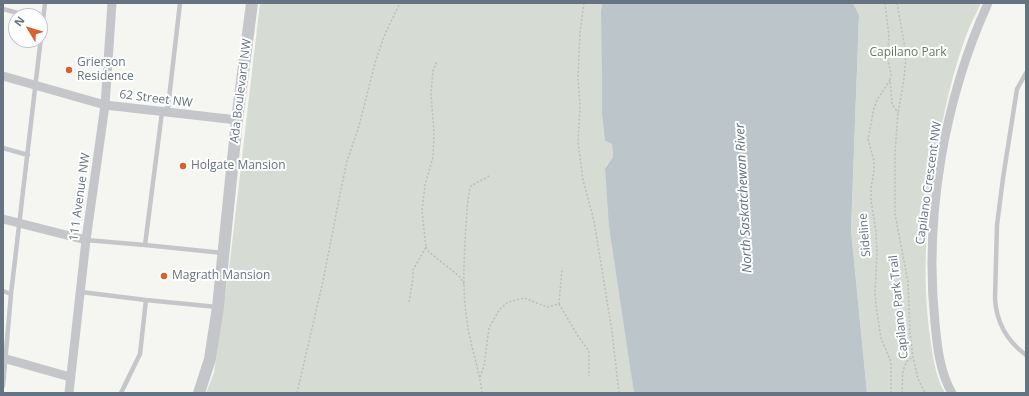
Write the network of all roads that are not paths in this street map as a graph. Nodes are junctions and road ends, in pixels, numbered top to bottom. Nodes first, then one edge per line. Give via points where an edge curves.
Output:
1 (112, 3) edge
2 (180, 3) edge
3 (252, 3) edge
4 (988, 3) edge
5 (39, 48) edge
6 (1026, 73) edge
7 (3, 76) edge
8 (36, 85) junction
9 (105, 104) junction
10 (162, 112) junction
11 (237, 120) junction
12 (3, 148) edge
13 (28, 155) junction
14 (3, 219) edge
15 (20, 224) junction
16 (86, 240) junction
17 (145, 245) junction
18 (224, 253) junction
19 (3, 291) edge
20 (81, 292) junction
21 (11, 294) junction
22 (146, 300) junction
23 (218, 307) junction
24 (1026, 355) edge
25 (4, 359) edge
26 (70, 377) junction
27 (3, 386) edge
28 (69, 393) edge
29 (121, 393) edge
30 (199, 393) edge
31 (952, 393) edge

1 - 9 street, 111 Avenue NW
2 - 10 lane via 168,107
3 - 11 street, Ada Boulevard NW
4 - 31 street, Capilano Crescent NW via 955,95 935,209 931,262 933,303 941,361
5 - 8 lane
6 - 24 lane via 1017,88 1003,178 997,225 994,298 1000,325 1013,344
7 - 8 street, 62 Street NW
8 - 9 street, 62 Street NW
8 - 13 lane
9 - 10 street, 62 Street NW
9 - 16 street, 111 Avenue NW
10 - 11 street, 62 Street NW
10 - 17 lane
11 - 18 street, Ada Boulevard NW
12 - 13 lane
13 - 15 lane
14 - 15 street
15 - 16 street
15 - 21 lane
16 - 17 lane
16 - 20 street, 111 Avenue NW
17 - 18 lane
18 - 23 street, Ada Boulevard NW
19 - 21 lane
20 - 22 lane
20 - 26 street, 111 Avenue NW
21 - 25 lane
22 - 23 lane
22 - 29 lane via 140,354
23 - 30 street, Ada Boulevard NW via 210,359
25 - 26 street
25 - 27 lane
26 - 28 street, 111 Avenue NW

